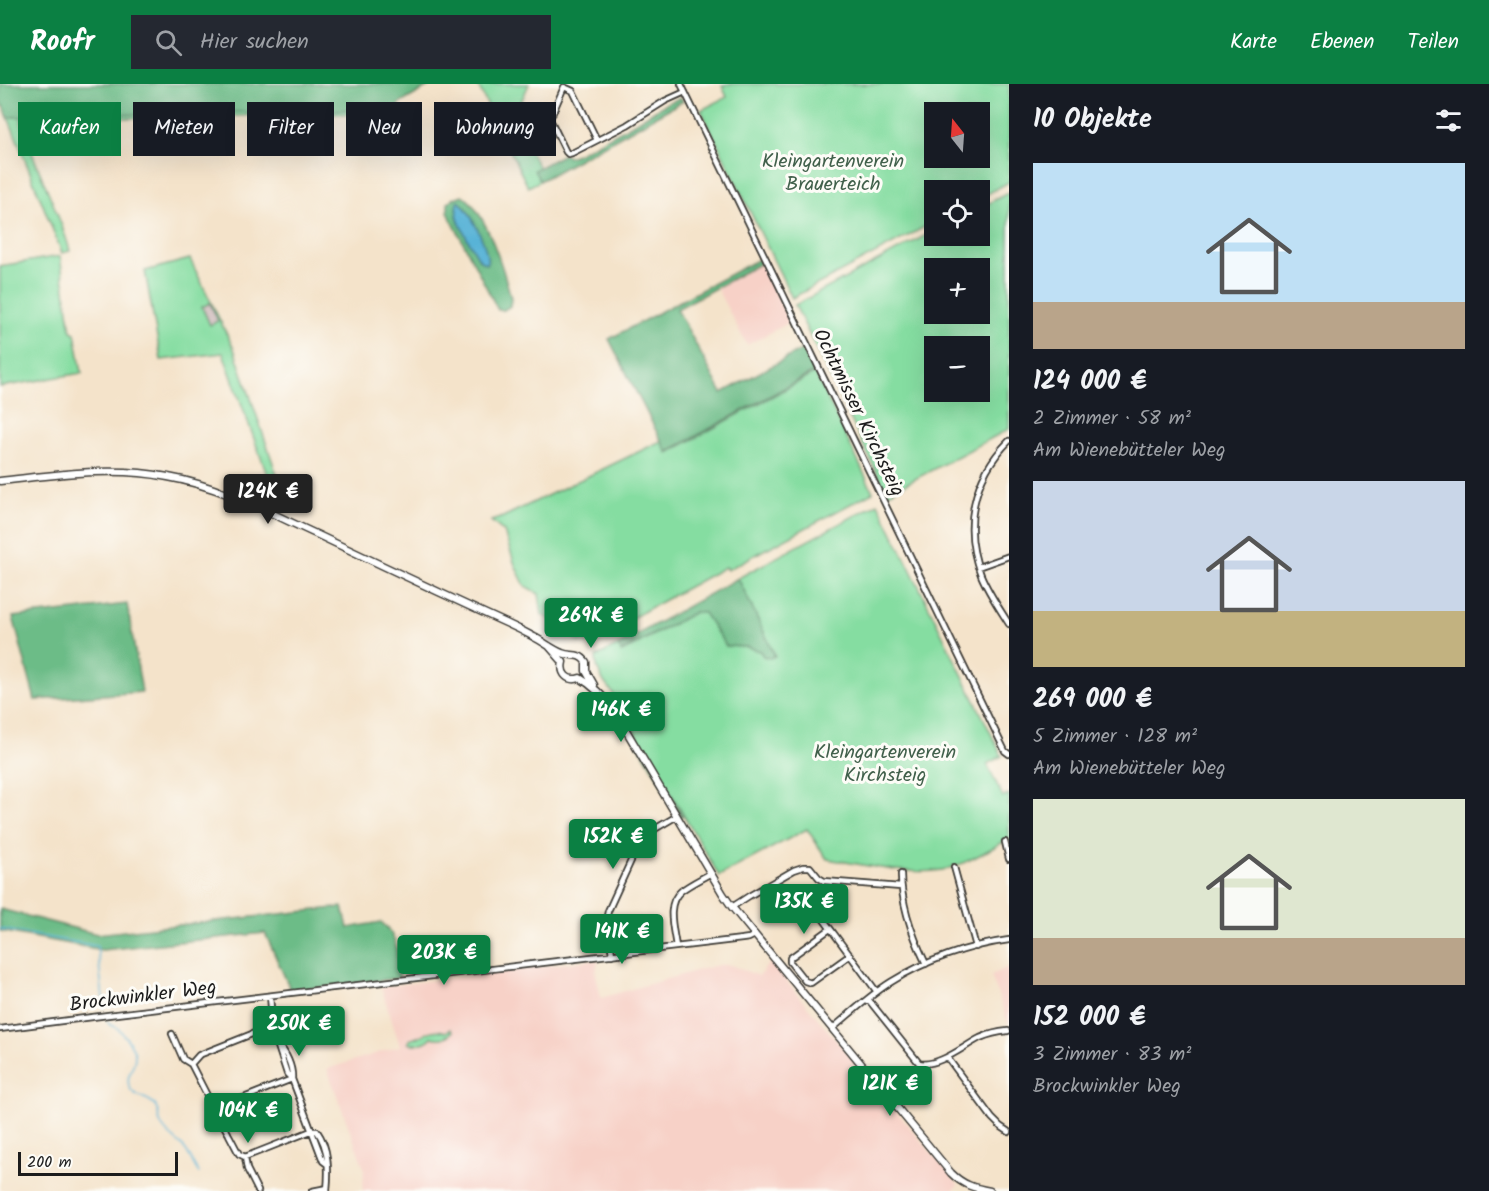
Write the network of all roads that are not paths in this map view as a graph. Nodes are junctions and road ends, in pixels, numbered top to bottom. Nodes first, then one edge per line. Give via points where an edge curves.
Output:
1 (681, 84) edge
2 (564, 86) edge
3 (685, 92) junction
4 (597, 140) junction
5 (1009, 441) edge
6 (0, 481) edge
7 (1009, 556) edge
8 (978, 567) junction
9 (1009, 624) edge
10 (549, 646) junction
11 (569, 655) junction
12 (563, 662) junction
13 (586, 671) junction
14 (580, 678) junction
15 (598, 691) junction
16 (1009, 754) edge
17 (677, 816) junction
18 (1005, 842) dead end
19 (1009, 859) edge
20 (954, 867) dead end
21 (711, 873) junction
22 (901, 874) dead end
23 (901, 887) junction
24 (732, 907) junction
25 (824, 920) dead end
26 (831, 929) junction
27 (755, 935) junction
28 (1009, 940) edge
29 (976, 946) junction
30 (676, 947) junction
31 (612, 955) junction
32 (850, 955) junction
33 (926, 964) junction
34 (877, 992) junction
35 (270, 996) junction
36 (868, 999) junction
37 (272, 1026) junction
38 (0, 1029) edge
39 (832, 1029) junction
40 (1008, 1031) edge
41 (172, 1034) dead end
42 (947, 1057) junction
43 (191, 1064) junction
44 (292, 1079) junction
45 (218, 1108) junction
46 (311, 1131) junction
47 (1009, 1132) edge
48 (245, 1157) junction
49 (327, 1189) edge
50 (258, 1191) edge
51 (312, 1191) edge
52 (990, 1191) edge

1 - 3 street, Ochtmisser Kirchsteig
2 - 4 street via 573,91
2 - 4 street via 550,119 566,152 573,153
3 - 4 street
3 - 16 street, Ochtmisser Kirchsteig
5 - 8 street via 988,468 975,497 971,531
6 - 10 street via 100,471 146,473 189,481 285,520
7 - 8 street
8 - 9 street
10 - 11 street
10 - 12 street
11 - 12 street
11 - 13 street via 584,658
12 - 14 street via 562,670 567,677
13 - 14 street
13 - 15 street
14 - 15 street
15 - 17 street via 622,722
17 - 21 street
17 - 31 street via 643,837 635,849 608,911
18 - 19 street
20 - 29 street
21 - 24 street
21 - 30 street via 676,896
22 - 23 street
23 - 24 street via 824,881 810,867 803,867
23 - 33 street via 908,920
24 - 27 street
25 - 26 street
26 - 32 street
26 - 32 street via 790,958 790,962 811,983
27 - 30 street, Brockwinkler Weg
27 - 39 street
28 - 29 street
29 - 33 street
30 - 31 street, Brockwinkler Weg
31 - 35 street, Brockwinkler Weg
32 - 34 street
33 - 34 street
34 - 36 street
35 - 37 street
35 - 38 street, Brockwinkler Weg
36 - 39 street
36 - 42 street via 919,1063 926,1065
37 - 43 street via 199,1055
37 - 44 street
39 - 52 street via 958,1180
40 - 42 street via 983,1037
41 - 43 street via 183,1059
42 - 47 street via 993,1118
43 - 45 street via 212,1105
44 - 45 street
44 - 46 street
45 - 48 street via 238,1154
46 - 48 street
46 - 49 street via 327,1164
48 - 50 street via 246,1170
49 - 51 street

